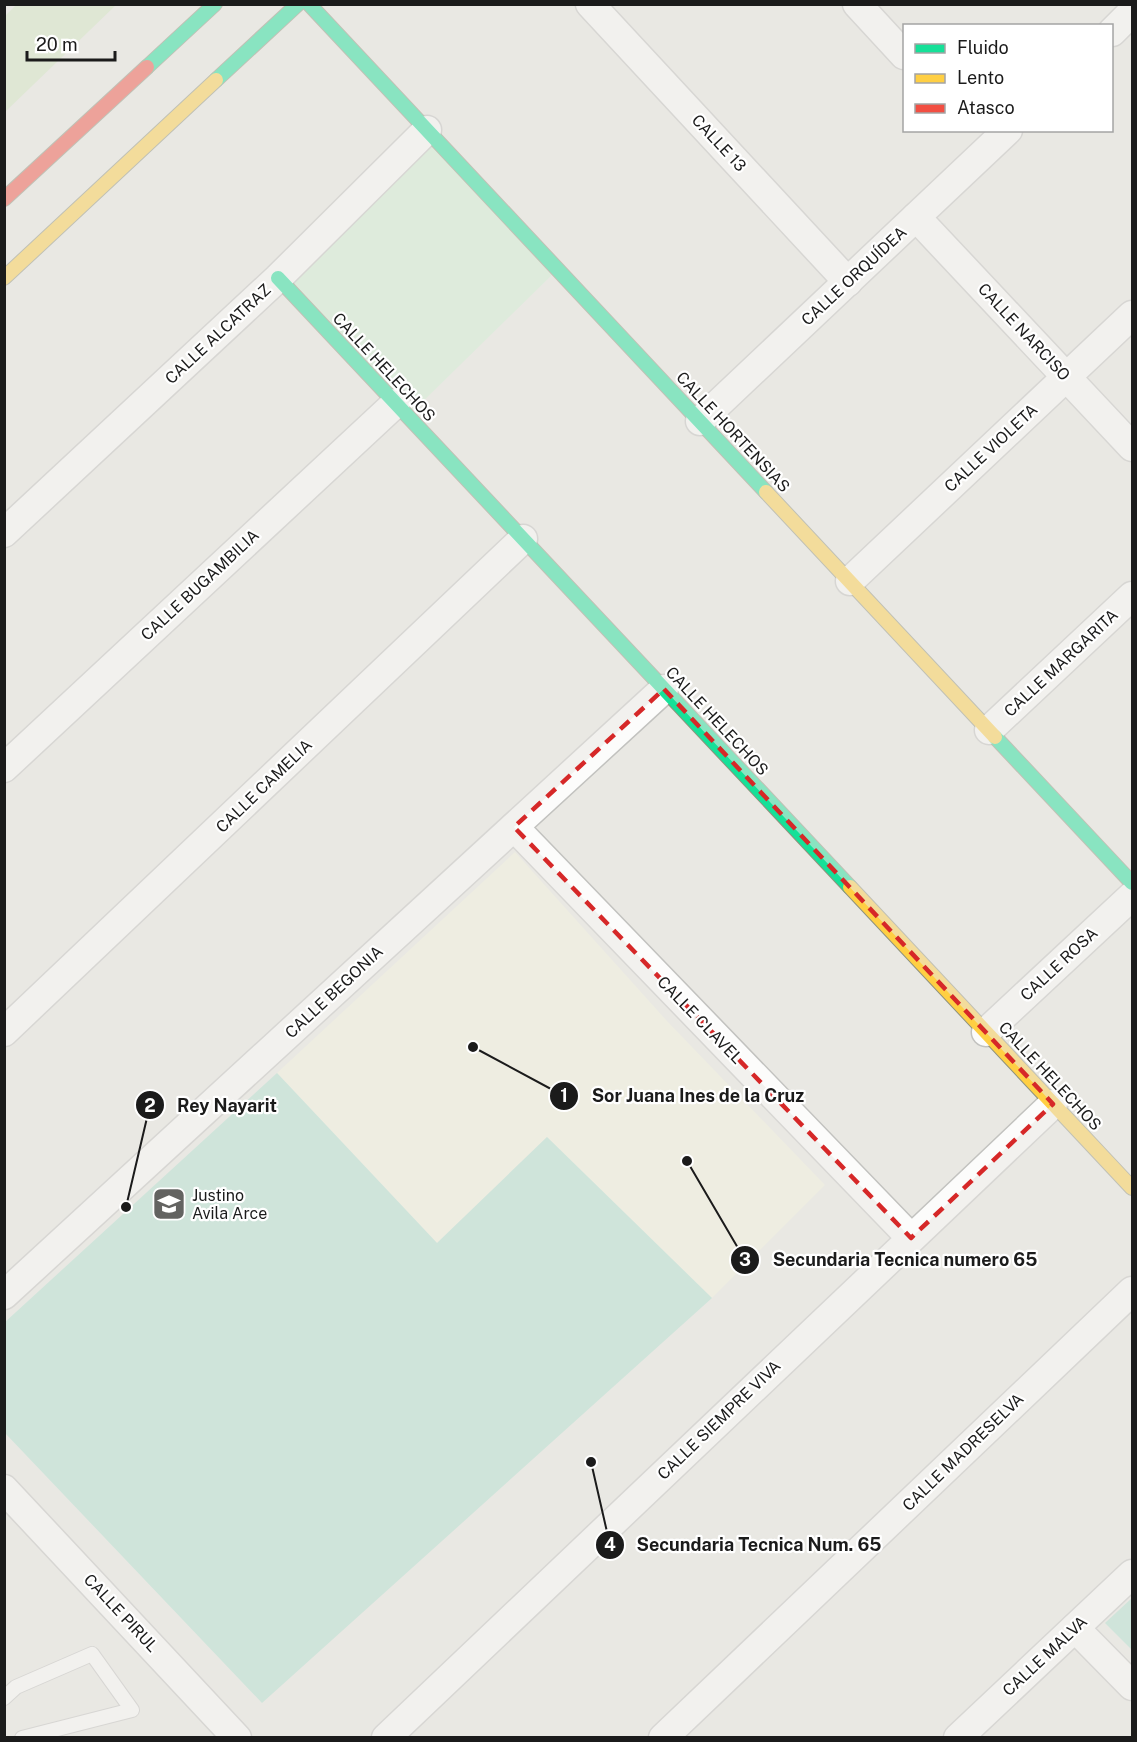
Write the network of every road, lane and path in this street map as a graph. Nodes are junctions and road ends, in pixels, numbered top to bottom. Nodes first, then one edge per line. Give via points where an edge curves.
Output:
1 (214, 4) edge
2 (298, 4) edge
3 (309, 4) edge
4 (590, 4) edge
5 (857, 4) edge
6 (903, 54) edge
7 (427, 130) junction
8 (992, 136) edge
9 (4, 199) edge
10 (916, 218) junction
11 (4, 278) edge
12 (278, 278) junction
13 (848, 282) junction
14 (1132, 315) edge
15 (1066, 377) junction
16 (396, 403) junction
17 (700, 421) junction
18 (1132, 447) edge
19 (4, 533) edge
20 (523, 539) junction
21 (850, 581) junction
22 (1132, 596) edge
23 (664, 689) junction
24 (989, 730) junction
25 (8, 756) edge
26 (514, 827) junction
27 (1132, 883) edge
28 (1132, 896) edge
29 (4, 1032) edge
30 (986, 1032) junction
31 (1053, 1104) junction
32 (1132, 1188) edge
33 (911, 1238) junction
34 (1132, 1291) edge
35 (4, 1295) edge
36 (4, 1489) edge
37 (1132, 1574) edge
38 (1075, 1628) junction
39 (1132, 1686) edge
40 (4, 1698) edge
41 (22, 1737) edge
42 (237, 1737) edge
43 (386, 1737) edge
44 (663, 1737) edge
45 (958, 1737) edge

1 - 9 street
2 - 11 street
3 - 7 street, CALLE HORTENSIAS
4 - 13 street, CALLE 13
5 - 6 street
7 - 12 street, CALLE ALCATRAZ
7 - 17 street, CALLE HORTENSIAS
8 - 10 street, CALLE ORQUÍDEA
10 - 13 street, CALLE ORQUÍDEA
10 - 15 street, CALLE NARCISO
12 - 16 street, CALLE HELECHOS
12 - 19 street, CALLE ALCATRAZ
13 - 17 street, CALLE ORQUÍDEA
14 - 15 street, CALLE VIOLETA
15 - 18 street, CALLE NARCISO
15 - 21 street, CALLE VIOLETA
16 - 20 street, CALLE HELECHOS
16 - 25 street, CALLE BUGAMBILIA
17 - 21 street, CALLE HORTENSIAS
20 - 23 street, CALLE HELECHOS
20 - 29 street, CALLE CAMELIA
21 - 24 street, CALLE HORTENSIAS
22 - 24 street, CALLE MARGARITA
23 - 26 street, CALLE BEGONIA
23 - 30 street, CALLE HELECHOS
24 - 27 street, CALLE HORTENSIAS
26 - 33 street, CALLE CLAVEL
26 - 35 street, CALLE BEGONIA
28 - 30 street, CALLE ROSA
30 - 31 street, CALLE HELECHOS
31 - 32 street, CALLE HELECHOS
31 - 33 street, CALLE SIEMPRE VIVA
33 - 43 street, CALLE SIEMPRE VIVA
34 - 44 street, CALLE MADRESELVA
36 - 42 street, CALLE PIRUL
37 - 38 street, CALLE MALVA
38 - 39 street
38 - 45 street, CALLE MALVA
40 - 41 lane via 16,1687 92,1654 132,1710

